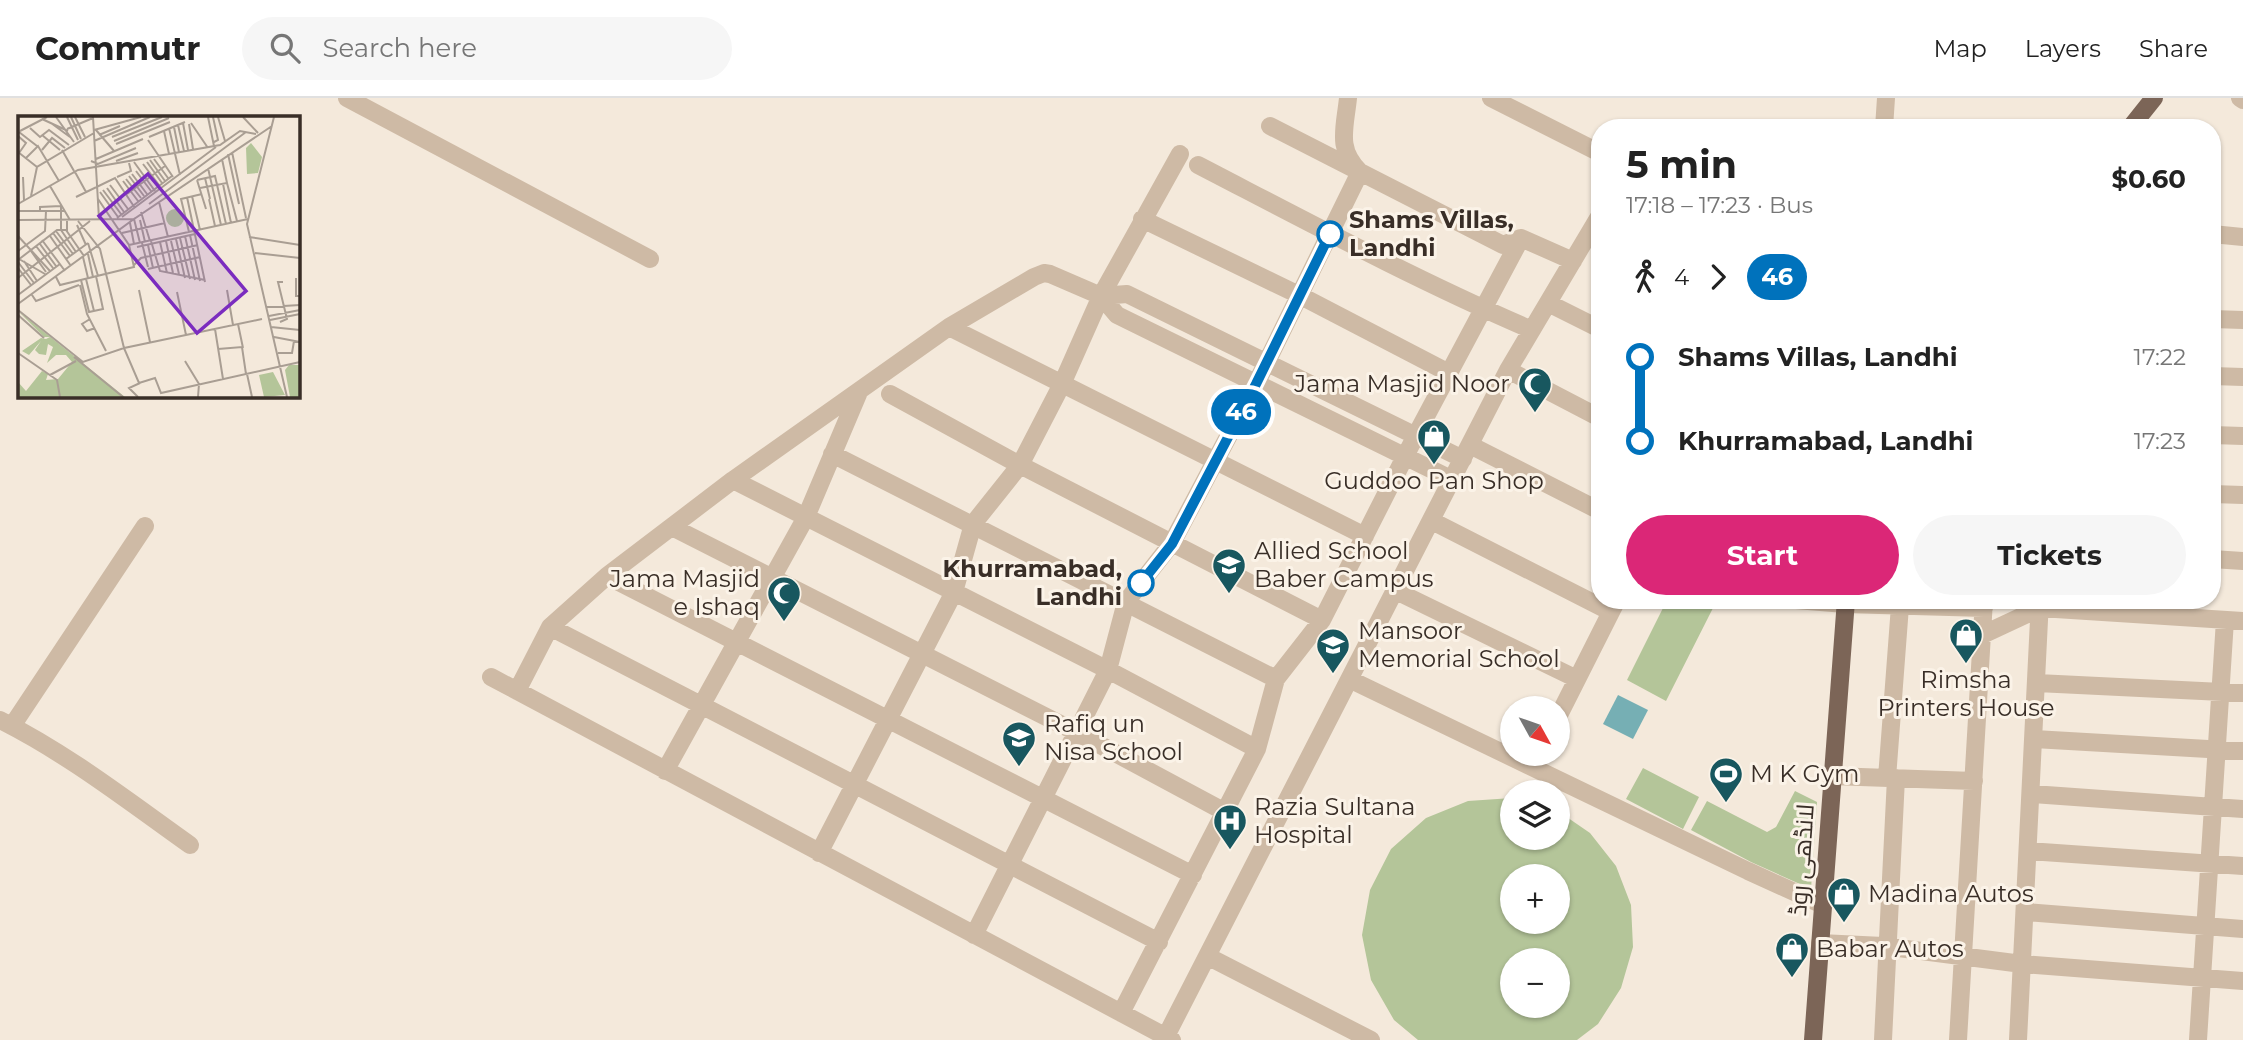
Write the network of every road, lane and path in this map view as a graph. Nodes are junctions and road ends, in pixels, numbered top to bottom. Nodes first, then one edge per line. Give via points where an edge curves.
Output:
1 (348, 98) edge
2 (1348, 98) edge
3 (1491, 98) edge
4 (1885, 98) edge
5 (2154, 98) edge
6 (1884, 119) edge
7 (2137, 119) edge
8 (1270, 125) dead end
9 (1591, 148) edge
10 (1180, 154) dead end
11 (1198, 165) dead end
12 (1360, 172) junction
13 (1142, 219) junction
14 (1330, 234) junction
15 (2221, 235) edge
16 (2243, 237) edge
17 (1521, 238) junction
18 (1591, 241) edge
19 (650, 259) dead end
20 (1573, 261) junction
21 (1299, 295) junction
22 (1101, 296) junction
23 (1548, 303) junction
24 (1482, 309) junction
25 (2221, 319) edge
26 (2243, 320) edge
27 (1591, 324) edge
28 (949, 327) junction
29 (1532, 331) junction
30 (1266, 362) junction
31 (1508, 370) junction
32 (1449, 373) junction
33 (2221, 376) edge
34 (2243, 377) edge
35 (1062, 384) junction
36 (1256, 384) junction
37 (859, 392) junction
38 (890, 394) dead end
39 (1591, 413) edge
40 (1416, 435) junction
41 (2221, 435) edge
42 (2243, 436) edge
43 (1467, 452) junction
44 (832, 454) junction
45 (1405, 457) junction
46 (1215, 461) junction
47 (1020, 465) junction
48 (733, 480) junction
49 (1453, 480) junction
50 (2221, 495) edge
51 (2243, 495) edge
52 (1591, 507) edge
53 (806, 517) junction
54 (1432, 521) junction
55 (973, 524) junction
56 (145, 526) dead end
57 (672, 527) junction
58 (1364, 536) junction
59 (1172, 544) junction
60 (2221, 560) edge
61 (2243, 561) edge
62 (607, 576) junction
63 (773, 579) junction
64 (1396, 591) junction
65 (954, 592) junction
66 (1591, 595) edge
67 (1126, 602) junction
68 (1612, 609) edge
69 (1844, 609) edge
70 (1900, 609) edge
71 (1984, 609) edge
72 (2026, 609) edge
73 (2036, 609) edge
74 (2102, 609) edge
75 (1322, 620) junction
76 (2234, 621) edge
77 (550, 627) junction
78 (1982, 635) junction
79 (737, 643) junction
80 (922, 654) junction
81 (1108, 670) junction
82 (491, 677) dead end
83 (1276, 679) junction
84 (1577, 679) junction
85 (1350, 680) junction
86 (2037, 683) junction
87 (517, 691) junction
88 (2220, 692) junction
89 (2243, 693) edge
90 (1568, 696) edge
91 (702, 705) junction
92 (888, 719) junction
93 (6, 723) edge
94 (1076, 732) junction
95 (2034, 739) junction
96 (1500, 746) edge
97 (1257, 749) junction
98 (2217, 749) junction
99 (2243, 751) edge
100 (1545, 766) edge
101 (665, 771) junction
102 (1832, 776) junction
103 (1891, 778) junction
104 (1974, 781) junction
105 (855, 784) junction
106 (2032, 794) junction
107 (1043, 798) junction
108 (2213, 807) junction
109 (2243, 808) edge
110 (1225, 812) junction
111 (190, 845) dead end
112 (2028, 851) junction
113 (819, 853) junction
114 (2209, 863) junction
115 (1010, 864) junction
116 (2243, 866) edge
117 (1193, 875) junction
118 (1823, 905) junction
119 (2025, 912) junction
120 (2204, 926) junction
121 (2243, 929) edge
122 (974, 935) junction
123 (1159, 942) junction
124 (1820, 943) junction
125 (1887, 947) junction
126 (1207, 957) junction
127 (1964, 957) junction
128 (2022, 964) junction
129 (2201, 979) junction
130 (2243, 981) edge
131 (1121, 1013) junction
132 (1168, 1039) edge
133 (1371, 1040) edge
134 (1813, 1040) edge
135 (1883, 1040) edge
136 (1958, 1040) edge
137 (2018, 1040) edge
138 (2197, 1040) edge

1 - 19 street
2 - 12 street via 1343,147
3 - 9 street
4 - 6 street
5 - 7 main road
8 - 12 street
10 - 13 street
11 - 14 street
12 - 14 street
12 - 17 street via 1503,245
13 - 21 street
13 - 22 street
14 - 21 street
14 - 24 street
15 - 16 street
17 - 20 street
17 - 24 street
18 - 20 street
20 - 23 street
21 - 30 street
21 - 32 street
22 - 28 street via 1044,274
22 - 30 street via 1127,294
22 - 35 street
22 - 36 street via 1117,315
23 - 27 street
23 - 29 street
24 - 29 street
24 - 32 street
25 - 26 street
28 - 35 street
28 - 37 street
29 - 31 street
30 - 36 street
30 - 40 street
31 - 39 street
31 - 43 street
32 - 40 street
33 - 34 street
35 - 46 street
35 - 47 street
36 - 45 street
36 - 46 street
37 - 44 street
37 - 48 street
38 - 47 street
40 - 43 street
40 - 45 street
41 - 42 street
43 - 49 street
43 - 52 street
44 - 53 street
44 - 55 street
45 - 49 street
45 - 58 street
46 - 58 street
46 - 59 street
47 - 55 street
47 - 59 street
48 - 53 street
48 - 57 street
49 - 54 street
50 - 51 street
53 - 63 street
53 - 65 street
54 - 64 street
54 - 66 street
55 - 65 street
55 - 67 street
56 - 93 street
57 - 62 street
57 - 63 street
58 - 75 street
59 - 67 street
59 - 75 street
60 - 61 street
62 - 77 street
62 - 79 street
63 - 79 street
63 - 80 street
64 - 84 street
64 - 85 street
65 - 80 street
65 - 81 street
67 - 81 street
67 - 83 street
68 - 84 street
69 - 102 main road, لانڈھی روڈ
70 - 103 street
71 - 78 street
72 - 78 street
73 - 86 street
74 - 76 street
75 - 83 street
76 - 88 street
77 - 87 street
77 - 91 street
78 - 104 street
79 - 91 street
79 - 92 street
80 - 92 street
80 - 94 street
81 - 94 street
81 - 97 street
82 - 87 street
83 - 97 street
84 - 90 street
85 - 96 street
85 - 126 street
86 - 88 street
86 - 95 street
87 - 101 street
88 - 89 street
88 - 98 street
91 - 101 street
91 - 105 street
92 - 105 street
92 - 107 street
93 - 111 street via 99,780
94 - 107 street
94 - 110 street
95 - 98 street
95 - 106 street
97 - 110 street
98 - 99 street
98 - 108 street
100 - 118 street
101 - 113 street
102 - 103 street
102 - 118 main road, لانڈھی روڈ
103 - 104 street
103 - 125 street
104 - 127 street
105 - 113 street
105 - 115 street
106 - 108 street
106 - 112 street
107 - 115 street
107 - 117 street
108 - 109 street
108 - 114 street
110 - 117 street
112 - 114 street
112 - 119 street
113 - 122 street
114 - 116 street
114 - 120 street
115 - 122 street
115 - 123 street
117 - 123 street
118 - 124 main road, لانڈھی روڈ
119 - 120 street
119 - 128 street
120 - 121 street
120 - 129 street
122 - 131 street
123 - 131 street
124 - 125 street
124 - 134 main road, لانڈھی روڈ
125 - 127 street
125 - 135 street
126 - 132 street
126 - 133 street
127 - 128 street
127 - 136 street
128 - 129 street
128 - 137 street
129 - 130 street
129 - 138 street
131 - 132 street

